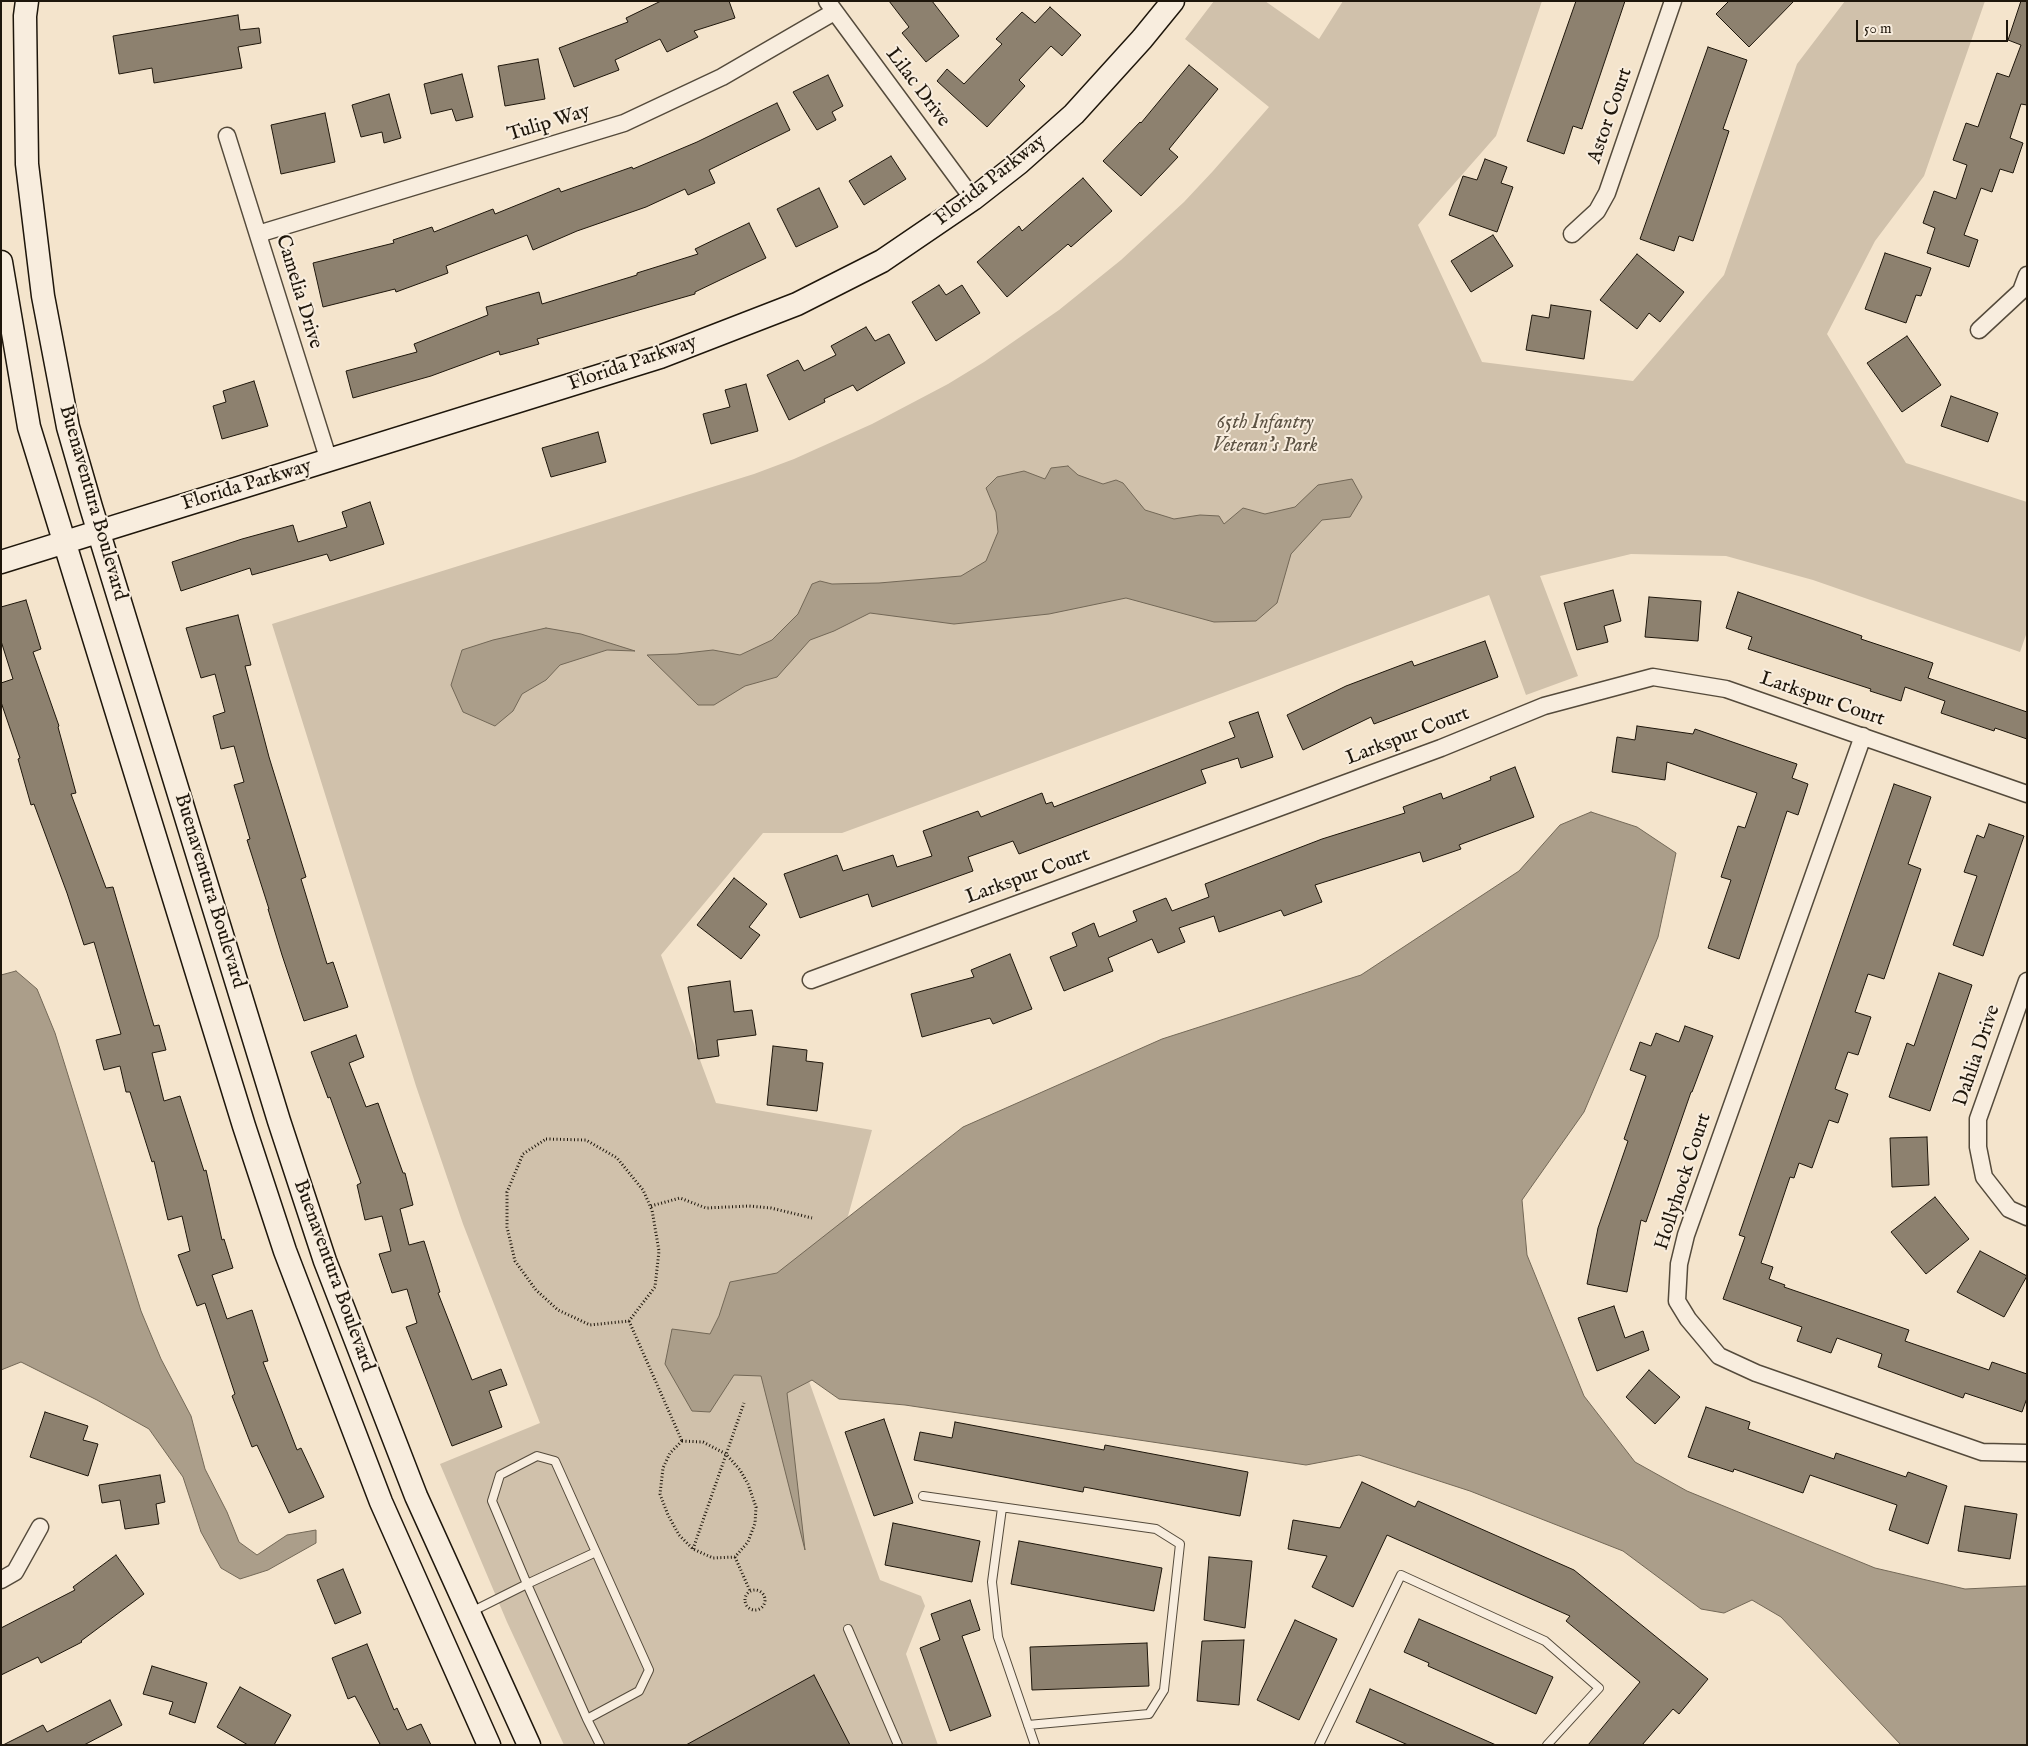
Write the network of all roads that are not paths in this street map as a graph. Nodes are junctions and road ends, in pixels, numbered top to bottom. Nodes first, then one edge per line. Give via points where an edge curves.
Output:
1 (27, 1) edge
2 (1173, 1) edge
3 (1673, 1) edge
4 (830, 6) edge
5 (227, 136) dead end
6 (973, 199) junction
7 (258, 234) junction
8 (1572, 234) dead end
9 (1, 262) edge
10 (2027, 275) edge
11 (1979, 330) dead end
12 (329, 461) junction
13 (98, 531) junction
14 (65, 542) junction
15 (1, 562) edge
16 (1863, 736) junction
17 (2027, 794) edge
18 (811, 980) dead end
19 (2027, 980) edge
20 (2027, 1217) edge
21 (2027, 1453) edge
22 (923, 1496) dead end
23 (1002, 1508) junction
24 (40, 1528) dead end
25 (596, 1552) junction
26 (1, 1580) edge
27 (527, 1584) junction
28 (469, 1613) junction
29 (848, 1629) dead end
30 (587, 1719) junction
31 (1028, 1725) junction
32 (1322, 1744) edge
33 (489, 1745) edge
34 (529, 1745) edge
35 (600, 1745) edge
36 (898, 1745) edge
37 (1035, 1745) edge
38 (1547, 1745) edge

1 - 13 main road, Buenaventura Boulevard via 27,164 44,296 68,427
2 - 6 main road, Florida Parkway via 1074,114 1019,164
3 - 8 street, Astor Court via 1607,193 1597,211
4 - 6 street, Lilac Drive
4 - 7 street, Tulip Way via 722,77 624,123
5 - 7 street, Camelia Drive
6 - 12 main road, Florida Parkway via 882,261 797,304 660,356
7 - 12 street, Camelia Drive
9 - 14 main road, Buenaventura Boulevard via 29,427
10 - 11 street via 2021,291
12 - 13 main road, Florida Parkway
13 - 14 main road, Florida Parkway
13 - 28 main road, Buenaventura Boulevard via 325,1261 416,1496
14 - 15 main road, Florida Parkway
14 - 33 main road, Buenaventura Boulevard via 285,1251 381,1502
16 - 17 street, Larkspur Court
16 - 18 street, Larkspur Court via 1726,689 1653,677 1544,706 1440,748
16 - 21 street, Hollyhock Court via 1686,1235 1679,1264 1677,1300 1688,1319 1719,1356 1982,1452
19 - 20 street, Dahlia Drive via 1978,1119 1978,1148 1984,1176 2009,1209
22 - 23 lane
23 - 31 lane via 992,1582 998,1637
23 - 31 lane via 1156,1529 1180,1544 1164,1690 1149,1714
24 - 26 street via 15,1572
25 - 27 lane
25 - 27 lane via 555,1461 536,1456 500,1474 492,1500
25 - 30 lane via 649,1670 639,1691
27 - 28 lane
27 - 30 lane
28 - 34 main road, Buenaventura Boulevard
29 - 36 lane
30 - 35 lane
31 - 37 lane
32 - 38 lane via 1401,1575 1545,1641 1599,1688

